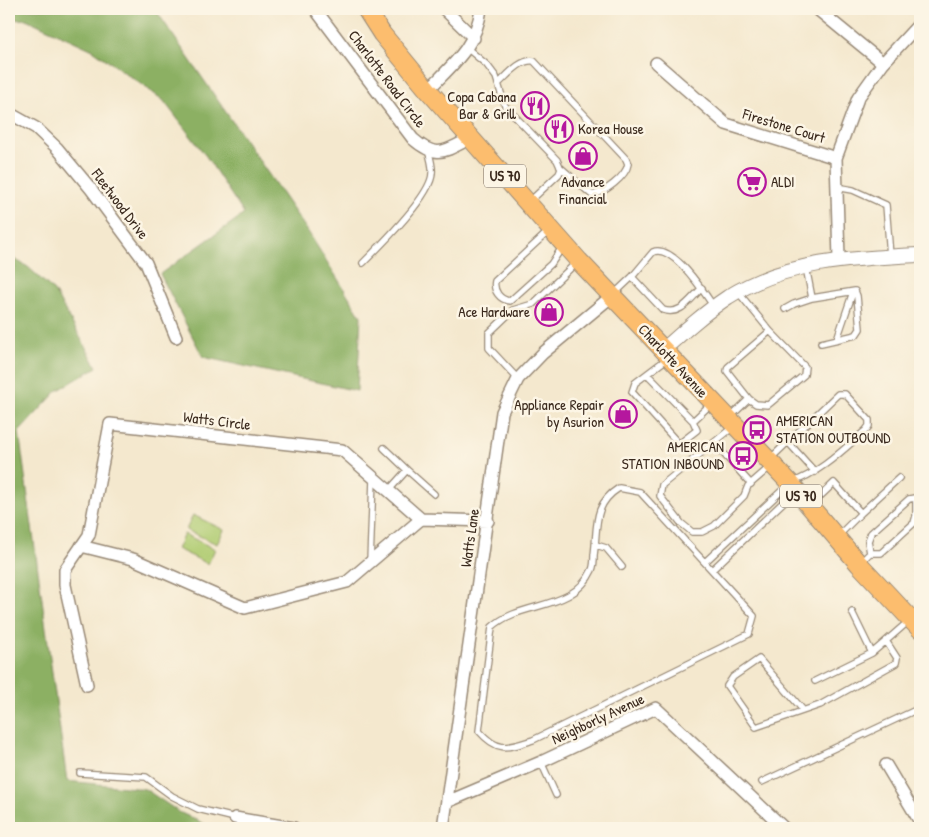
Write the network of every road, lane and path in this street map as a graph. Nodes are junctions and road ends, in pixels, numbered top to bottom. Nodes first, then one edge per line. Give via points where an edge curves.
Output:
1 (315, 9) edge
2 (366, 9) edge
3 (444, 9) edge
4 (481, 9) edge
5 (817, 9) edge
6 (920, 23) edge
7 (474, 38) junction
8 (468, 48) junction
9 (656, 63) dead end
10 (883, 63) junction
11 (498, 84) junction
12 (428, 90) junction
13 (9, 113) edge
14 (470, 138) junction
15 (428, 150) junction
16 (836, 158) junction
17 (560, 167) junction
18 (836, 187) junction
19 (529, 202) junction
20 (552, 229) junction
21 (565, 244) junction
22 (920, 255) edge
23 (890, 256) junction
24 (839, 259) junction
25 (579, 261) junction
26 (363, 263) dead end
27 (806, 267) junction
28 (632, 277) junction
29 (702, 288) junction
30 (738, 292) junction
31 (853, 292) junction
32 (612, 296) junction
33 (812, 298) junction
34 (714, 307) junction
35 (785, 309) dead end
36 (770, 331) junction
37 (176, 338) dead end
38 (837, 339) junction
39 (821, 343) dead end
40 (666, 354) junction
41 (648, 374) junction
42 (518, 379) junction
43 (748, 399) junction
44 (712, 403) junction
45 (693, 421) junction
46 (731, 423) junction
47 (788, 442) junction
48 (714, 443) junction
49 (384, 448) dead end
50 (770, 463) junction
51 (407, 470) junction
52 (815, 472) junction
53 (373, 477) junction
54 (899, 478) dead end
55 (750, 484) junction
56 (793, 487) junction
57 (389, 490) junction
58 (434, 494) dead end
59 (918, 498) edge
60 (810, 506) junction
61 (861, 513) junction
62 (421, 519) junction
63 (488, 521) junction
64 (837, 538) junction
65 (596, 545) junction
66 (81, 546) junction
67 (865, 558) junction
68 (705, 562) junction
69 (370, 564) junction
70 (622, 567) dead end
71 (712, 570) junction
72 (852, 612) dead end
73 (917, 619) edge
74 (886, 641) junction
75 (872, 653) junction
76 (815, 681) dead end
77 (87, 685) dead end
78 (920, 708) edge
79 (803, 710) junction
80 (541, 762) junction
81 (886, 765) dead end
82 (80, 773) dead end
83 (762, 782) dead end
84 (556, 795) dead end
85 (447, 802) junction
86 (235, 818) joint
87 (920, 822) edge
88 (294, 828) edge
89 (443, 828) edge
90 (784, 828) edge

1 - 15 street, Charlotte Road Circle via 413,139
2 - 12 main road, US 70
3 - 7 street
4 - 7 street
5 - 10 street
6 - 10 street
7 - 8 street
8 - 11 lane via 487,65
8 - 12 street
9 - 16 street, Firestone Court via 726,124
10 - 16 street via 858,98
11 - 17 lane via 505,106 558,160
11 - 17 lane via 522,63 534,61 628,164 624,173 602,193 592,195
12 - 14 main road, Charlotte Avenue / US 70
13 - 37 street, Fleetwood Drive via 36,128 91,188 146,263
14 - 15 street via 444,152
14 - 19 main road, Charlotte Avenue / US 70
15 - 26 lane via 433,175 421,197 405,221
16 - 18 street
17 - 19 lane via 559,174
18 - 23 lane via 853,190 886,205
18 - 24 street
19 - 20 main road, Charlotte Avenue / US 70
20 - 21 main road, Charlotte Avenue / US 70
20 - 21 lane via 495,281 495,291 501,298 510,301 551,264
21 - 25 main road, Charlotte Avenue / US 70
22 - 23 street
23 - 24 street
24 - 27 street
25 - 32 main road, Charlotte Avenue / US 70
25 - 42 lane via 533,304 513,310 489,333 489,348
27 - 30 street
27 - 33 lane
28 - 29 lane via 663,310 670,313 678,312
28 - 29 lane via 653,252 664,251 674,257
28 - 32 lane
29 - 34 lane
30 - 34 street
30 - 36 lane
31 - 33 lane
31 - 38 lane
31 - 38 lane via 857,296 860,330 856,335
32 - 40 main road, Charlotte Avenue / US 70
32 - 42 street, Watts Lane via 542,353
33 - 35 lane
34 - 40 street
36 - 43 lane via 728,366 728,372
36 - 43 lane via 805,367 804,375 768,405
38 - 39 lane
40 - 41 lane
40 - 44 main road, Charlotte Avenue / US 70
41 - 45 lane
41 - 45 lane via 635,383 632,392 679,444 697,430
42 - 63 street, Watts Lane via 502,412
43 - 46 lane
44 - 45 lane
44 - 46 main road, Charlotte Avenue / US 70
46 - 48 lane
46 - 50 main road, Charlotte Avenue / US 70
47 - 50 lane
47 - 52 lane
47 - 52 lane via 838,394 845,394 869,420 869,426
48 - 55 lane
48 - 55 lane via 662,484 660,496 681,523 692,532 702,532 714,526 744,496
49 - 51 lane
50 - 55 lane
50 - 56 main road, Charlotte Avenue / US 70
51 - 57 lane
51 - 58 lane
52 - 56 lane
53 - 57 street, Watts Circle
53 - 66 street, Watts Circle via 342,450 110,424 89,535
53 - 69 lane
54 - 61 lane
56 - 60 main road, Charlotte Avenue / US 70
56 - 68 lane
56 - 71 lane
57 - 62 street, Watts Circle
59 - 67 lane via 909,499 871,533
59 - 67 lane via 914,523 881,553
60 - 61 lane via 834,483
60 - 64 main road, Charlotte Avenue / US 70
61 - 64 lane
62 - 63 street
62 - 69 street
63 - 85 street, Watts Lane
64 - 67 main road, Charlotte Avenue / US 70
65 - 68 lane via 596,521 602,502 619,488 627,488 640,492
65 - 70 lane via 606,548
65 - 71 lane via 593,570 564,600 501,619 492,626 479,731 500,747 508,748 533,740 749,634 754,616
66 - 69 street via 133,559 246,608 347,582
66 - 77 street, Watts Circle via 65,570 65,585
67 - 73 main road, Charlotte Avenue / US 70
68 - 71 lane
72 - 75 lane
73 - 74 lane
74 - 75 lane
74 - 79 lane via 897,658 896,663 820,705
75 - 76 lane
78 - 83 lane
79 - 79 lane via 756,727 726,686 733,677 759,659
80 - 84 lane
80 - 85 street, Neighborly Avenue
80 - 90 street, Neighborly Avenue via 656,708
81 - 87 street
82 - 86 lane via 146,777 172,796 198,809
85 - 89 street, Watts Lane
86 - 88 street

